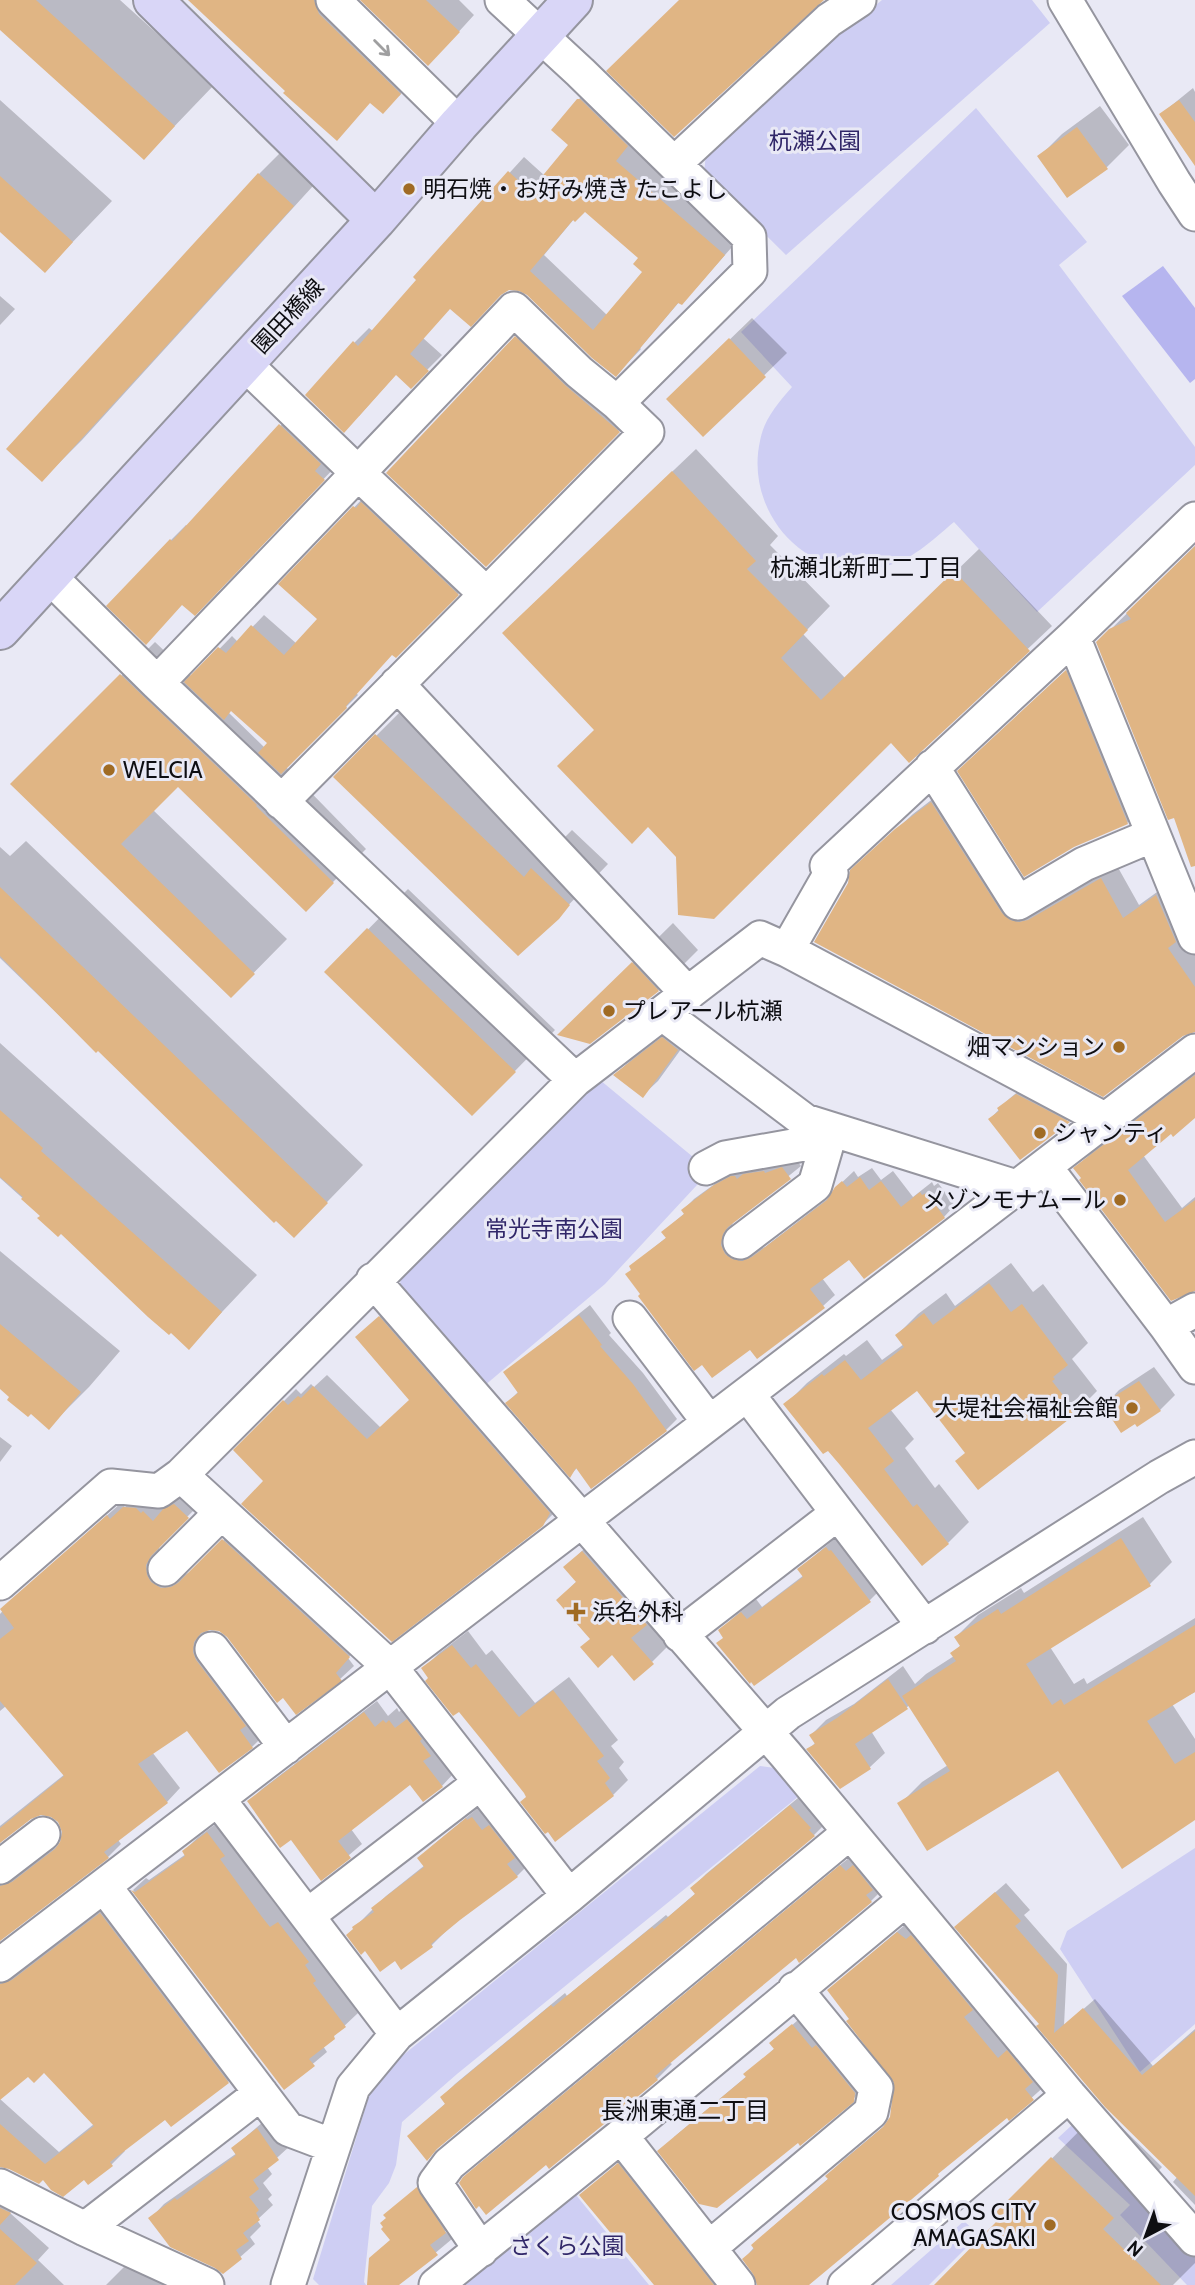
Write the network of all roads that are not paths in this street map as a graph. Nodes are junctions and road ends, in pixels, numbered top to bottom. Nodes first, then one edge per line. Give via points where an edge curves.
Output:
1 (153, 0) edge
2 (333, 0) edge
3 (502, 0) edge
4 (573, 0) edge
5 (859, 0) edge
6 (1065, 0) edge
7 (540, 35) junction
8 (459, 124) junction
9 (674, 163) junction
10 (1184, 175) edge
11 (1195, 214) edge
12 (376, 220) junction
13 (244, 363) junction
14 (617, 403) junction
15 (358, 473) junction
16 (1195, 519) edge
17 (49, 576) junction
18 (485, 593) junction
19 (0, 630) edge
20 (1073, 637) junction
21 (157, 683) junction
22 (397, 684) junction
23 (932, 767) junction
24 (282, 802) junction
25 (1153, 835) junction
26 (1195, 937) edge
27 (787, 950) junction
28 (676, 1004) junction
29 (1195, 1051) edge
30 (575, 1080) junction
31 (1106, 1120) junction
32 (831, 1130) junction
33 (1045, 1167) junction
34 (706, 1168) dead end
35 (1016, 1187) junction
36 (740, 1242) dead end
37 (373, 1280) junction
38 (1195, 1310) edge
39 (630, 1318) dead end
40 (1166, 1326) junction
41 (1195, 1367) edge
42 (748, 1395) junction
43 (709, 1422) junction
44 (1195, 1457) edge
45 (181, 1475) junction
46 (221, 1513) junction
47 (838, 1513) junction
48 (581, 1520) junction
49 (165, 1569) dead end
50 (0, 1583) edge
51 (925, 1627) junction
52 (680, 1634) junction
53 (212, 1649) dead end
54 (391, 1668) junction
55 (764, 1732) junction
56 (286, 1747) junction
57 (480, 1783) junction
58 (218, 1799) junction
59 (849, 1833) junction
60 (43, 1834) dead end
61 (0, 1867) edge
62 (104, 1886) junction
63 (569, 1896) junction
64 (906, 1899) junction
65 (307, 1916) junction
66 (0, 1965) edge
67 (795, 1990) junction
68 (397, 2034) junction
69 (261, 2093) junction
70 (1069, 2095) junction
71 (621, 2136) junction
72 (333, 2146) junction
73 (0, 2186) edge
74 (85, 2229) junction
75 (1195, 2239) edge
76 (709, 2248) junction
77 (481, 2250) junction
78 (160, 2276) edge
79 (207, 2285) edge
80 (288, 2285) edge
81 (436, 2285) edge
82 (738, 2285) edge
83 (845, 2285) edge

1 - 12 street
2 -> 8 street
3 - 7 street
4 - 7 street, 園田橋線
5 - 9 street via 829,20
6 - 10 street
7 - 8 street, 園田橋線
7 - 9 street
8 - 12 street, 園田橋線
9 - 14 street via 749,237 750,271
10 - 11 street
12 - 13 street, 園田橋線
13 - 15 street
13 - 17 street, 園田橋線
14 - 15 street via 514,309
14 - 18 street via 647,432
15 - 18 street
15 - 21 street
16 - 20 street
17 - 19 street, 園田橋線
17 - 21 street
18 - 22 street
20 - 23 street
20 - 25 street
21 - 24 street
22 - 24 street
22 - 28 street
23 - 25 street via 1018,903 1084,864
23 - 27 street via 827,866 831,873
24 - 30 street
25 - 26 street
27 - 28 street via 761,938
27 - 31 street
28 - 30 street
28 - 32 street via 805,1121
29 - 31 street
30 - 37 street
31 - 33 street
32 - 34 street via 804,1144 725,1158
32 - 35 street
32 - 36 street via 815,1185
33 - 35 street
33 - 40 street
35 - 42 street
37 - 45 street
37 - 48 street
38 - 40 street
39 - 43 street
40 - 41 street
42 - 43 street
42 - 47 street
43 - 48 street
44 - 51 street
45 - 46 street
45 - 50 street via 159,1492 111,1486
46 - 49 street
46 - 54 street
47 - 51 street
47 - 52 street
48 - 52 street
48 - 54 street
51 - 55 street
52 - 55 street
53 - 56 street
54 - 56 street
54 - 57 street
55 - 59 street
55 - 63 street
56 - 58 street
57 - 63 street
57 - 65 street
58 - 62 street
58 - 65 street
59 - 64 street
59 - 77 street via 449,2164 435,2183
60 - 61 street
62 - 66 street
62 - 69 street
63 - 68 street
64 - 67 street
64 - 70 street
65 - 68 street
67 - 71 street
67 - 76 street via 876,2088 871,2112
68 - 72 street via 353,2087
69 - 72 street via 288,2129
69 - 74 street
70 - 75 street
70 - 83 street
71 - 76 street
71 - 77 street
72 - 80 street
73 - 74 street
74 - 78 street
76 - 82 street
77 - 81 street
78 - 79 street

